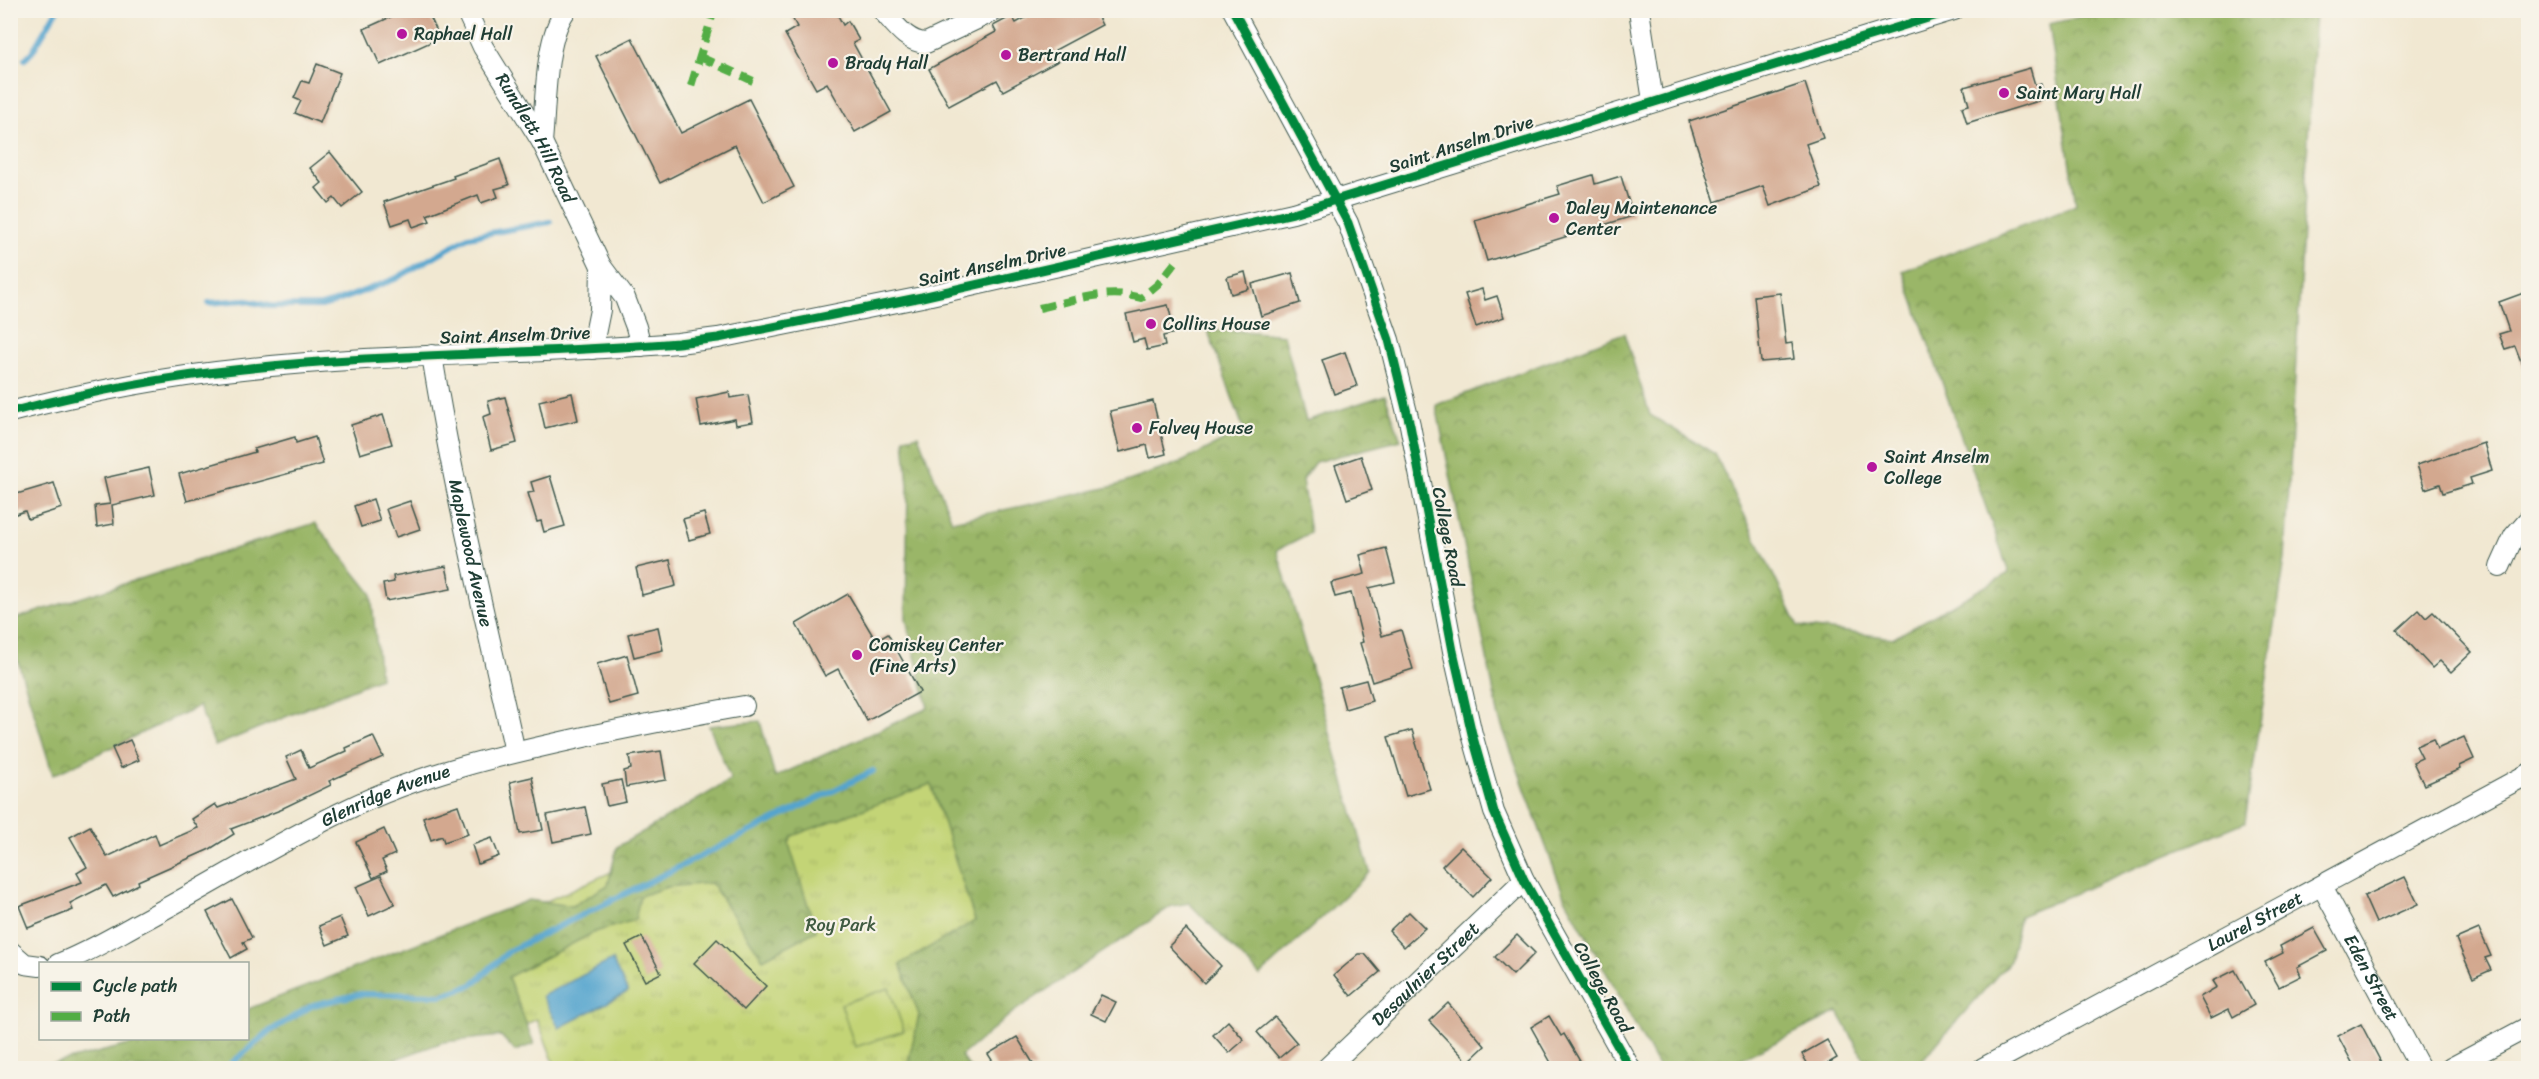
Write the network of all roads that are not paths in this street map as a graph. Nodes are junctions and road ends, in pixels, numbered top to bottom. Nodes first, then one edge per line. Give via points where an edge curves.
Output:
1 (466, 10) edge
2 (566, 10) edge
3 (882, 10) edge
4 (996, 10) edge
5 (1233, 10) edge
6 (1639, 10) edge
7 (1954, 10) edge
8 (1653, 101) junction
9 (542, 142) junction
10 (1335, 200) junction
11 (602, 266) junction
12 (641, 346) junction
13 (592, 349) junction
14 (432, 355) junction
15 (10, 412) edge
16 (2529, 520) edge
17 (2500, 567) dead end
18 (744, 706) dead end
19 (515, 752) junction
20 (2529, 774) edge
21 (1524, 880) junction
22 (2322, 886) junction
23 (10, 951) edge
24 (61, 962) edge
25 (39, 966) edge
26 (2529, 1027) edge
27 (1327, 1068) edge
28 (1630, 1068) edge
29 (1983, 1068) edge
30 (2420, 1068) edge
31 (2451, 1068) edge

1 - 9 street, Rundlett Hill Road via 483,47
2 - 9 street via 551,46
3 - 4 street via 916,43 926,43
5 - 10 street, College Road
6 - 8 street
7 - 8 street, Saint Anselm Drive
8 - 10 street, Saint Anselm Drive
9 - 11 street, Rundlett Hill Road
10 - 12 street, Saint Anselm Drive via 1255,222 905,301 718,338
10 - 21 street, College Road via 1348,223 1394,356 1472,734 1494,812
11 - 12 street, Rundlett Hill Road via 625,298
11 - 13 street, Rundlett Hill Road via 600,310
12 - 13 street, Saint Anselm Drive
13 - 14 street, Saint Anselm Drive
14 - 15 street, Saint Anselm Drive via 188,375
14 - 19 street, Maplewood Avenue
16 - 17 street via 2514,536
18 - 19 street, Glenridge Avenue
19 - 24 street, Glenridge Avenue via 435,775 347,809
20 - 22 street, Laurel Street
21 - 27 street, Desaulnier Street
21 - 28 street, College Road
22 - 29 street, Laurel Street
22 - 30 street, Eden Street
23 - 25 street via 25,964
26 - 31 street

